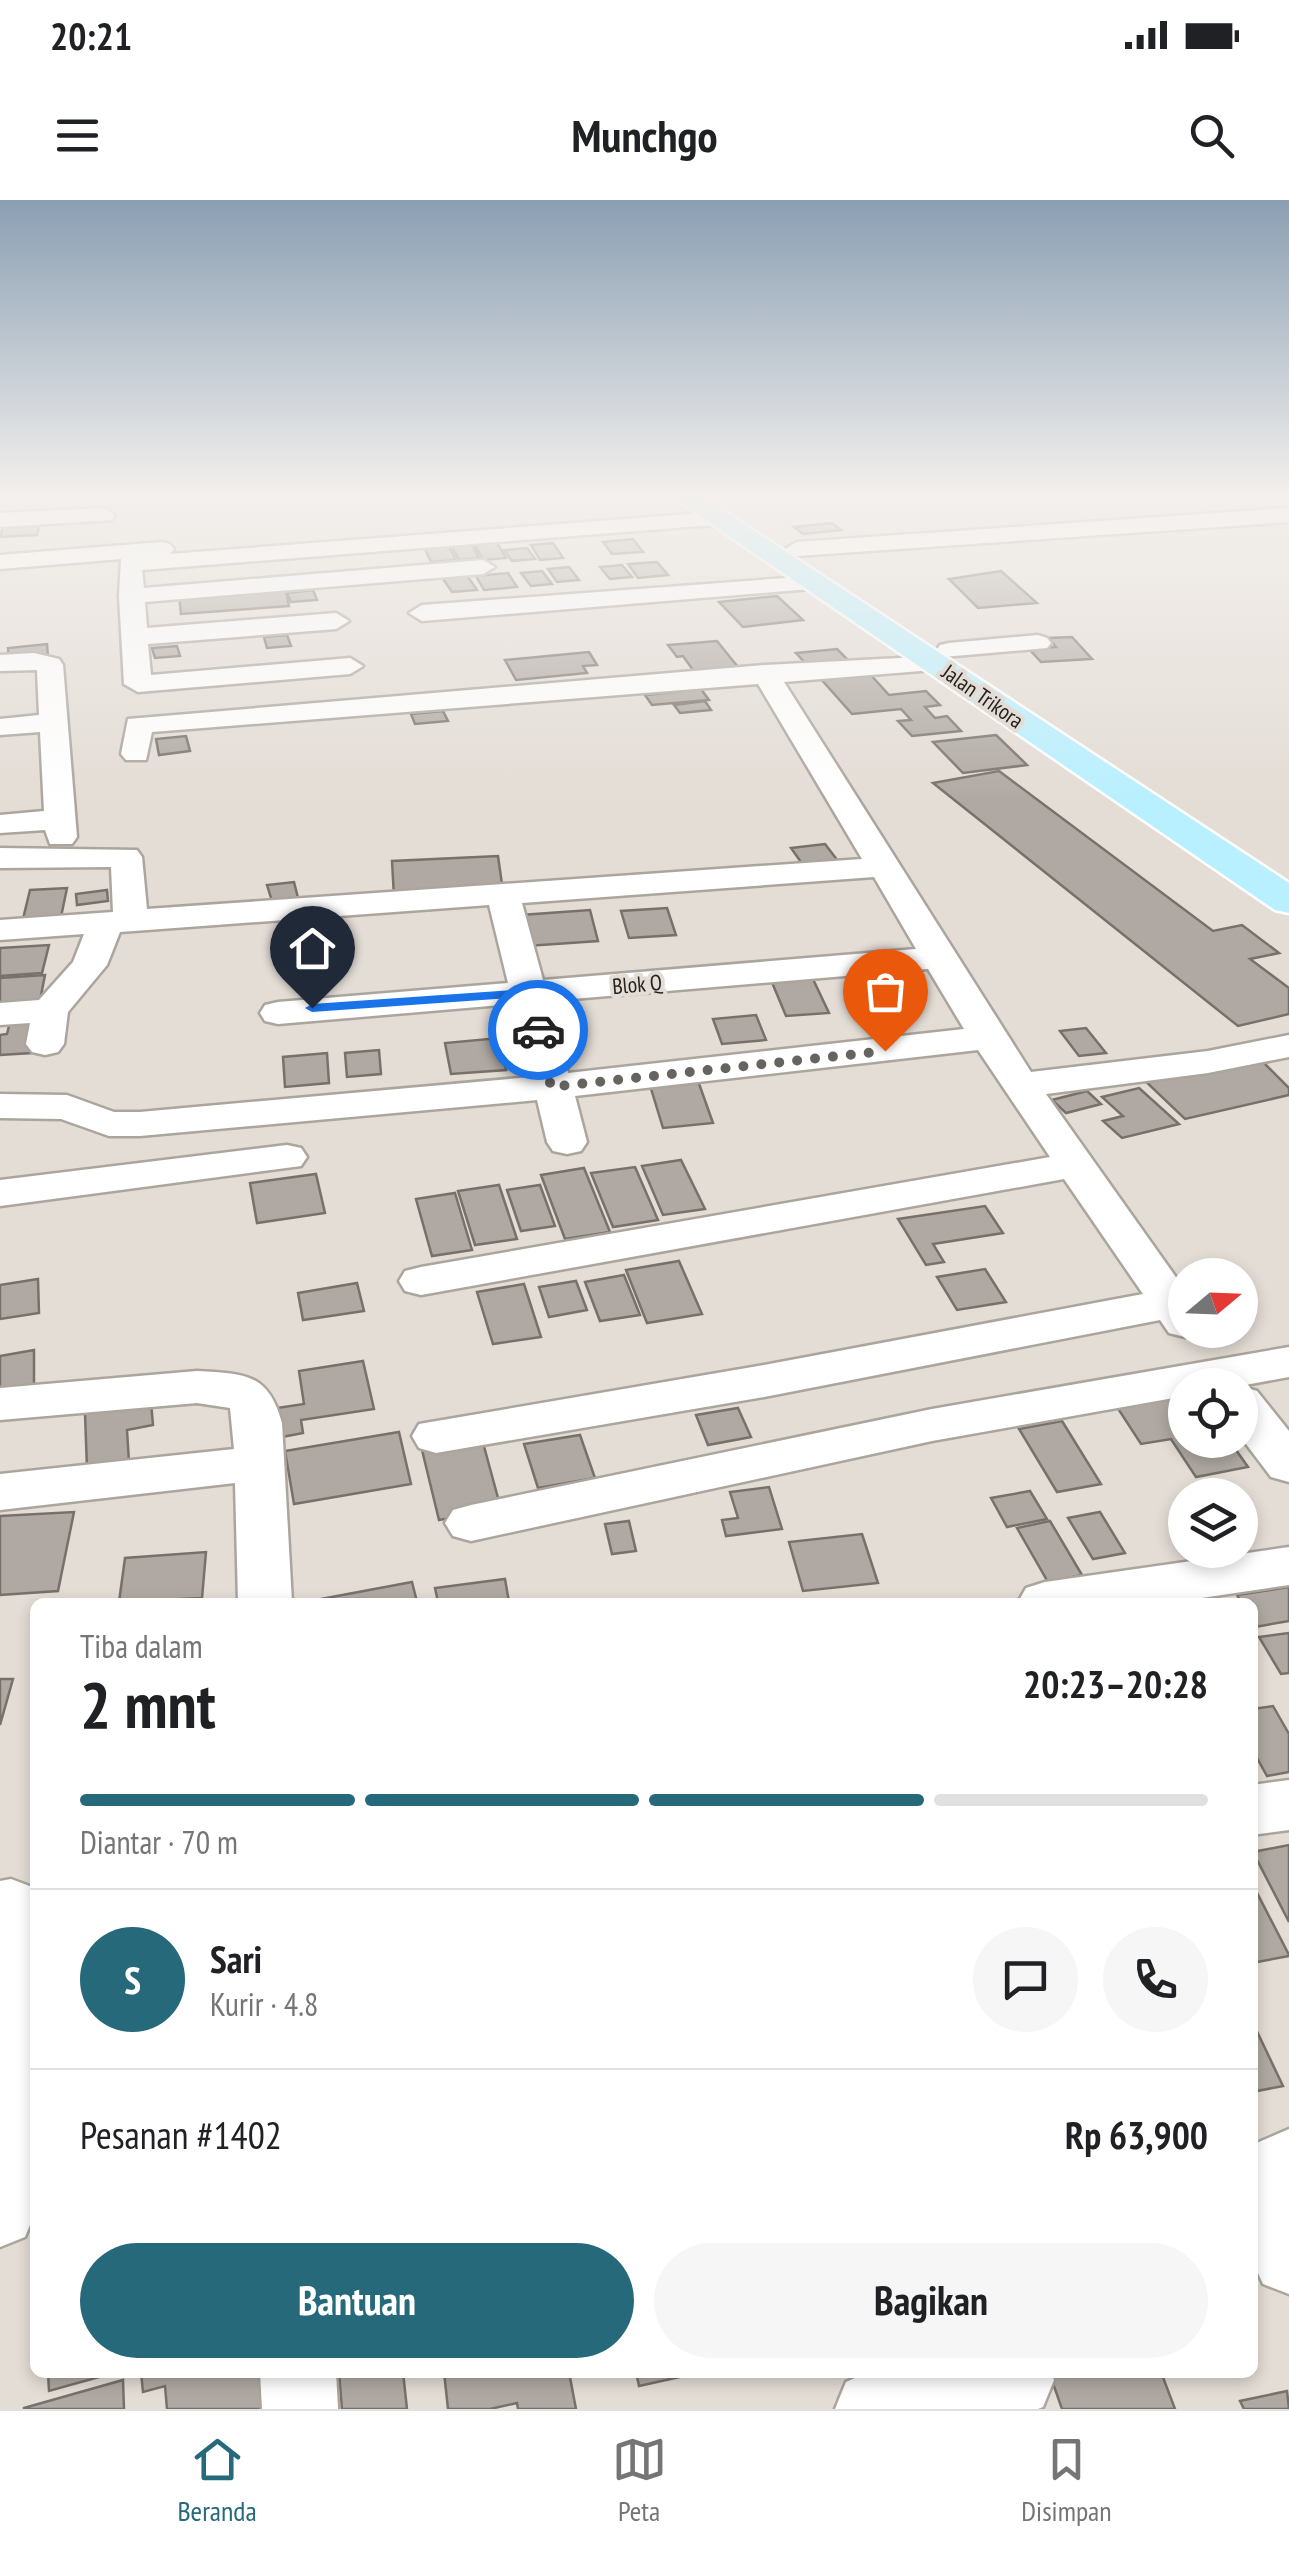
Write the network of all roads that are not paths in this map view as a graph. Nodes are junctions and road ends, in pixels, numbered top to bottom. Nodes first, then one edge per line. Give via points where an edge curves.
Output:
1 (142, 595) edge
2 (661, 595) edge
3 (835, 595) edge
4 (859, 595) edge
5 (131, 596) joint
6 (422, 614) dead end
7 (336, 621) dead end
8 (134, 637) junction
9 (1038, 643) dead end
10 (941, 656) junction
11 (606, 662) dead end
12 (0, 664) edge
13 (486, 670) dead end
14 (764, 673) junction
15 (500, 696) junction
16 (632, 697) junction
17 (387, 719) junction
18 (516, 721) dead end
19 (54, 722) junction
20 (0, 727) edge
21 (136, 754) dead end
22 (0, 824) edge
23 (0, 858) edge
24 (882, 867) junction
25 (1285, 886) edge
26 (503, 894) junction
27 (118, 922) junction
28 (0, 930) edge
29 (937, 958) junction
30 (529, 993) junction
31 (0, 1014) edge
32 (278, 1014) dead end
33 (988, 1038) junction
34 (1289, 1046) edge
35 (1022, 1086) junction
36 (551, 1087) junction
37 (0, 1106) edge
38 (567, 1142) dead end
39 (287, 1157) dead end
40 (1072, 1165) junction
41 (0, 1193) edge
42 (421, 1281) dead end
43 (1168, 1299) edge
44 (1168, 1321) edge
45 (1289, 1362) edge
46 (1258, 1375) edge
47 (1168, 1396) edge
48 (0, 1404) edge
49 (1258, 1425) edge
50 (436, 1436) dead end
51 (260, 1463) junction
52 (1289, 1465) edge
53 (0, 1492) edge
54 (471, 1523) dead end
55 (1289, 1566) edge
56 (265, 1598) edge
57 (1072, 1598) edge
58 (1289, 1805) edge
59 (1258, 1809) edge
60 (0, 1908) edge
61 (1289, 2163) edge
62 (0, 2212) edge
63 (1289, 2258) edge
64 (298, 2378) edge
65 (1019, 2387) edge
66 (300, 2409) edge
67 (873, 2409) edge

1 - 5 street
2 - 6 street
3 - 10 main road, Jalan Trikora
4 - 10 main road, Jalan Trikora
5 - 8 street
7 - 8 street
8 - 17 street via 138,684 360,670
9 - 10 street
10 - 14 street
10 - 25 main road, Jalan Trikora
11 - 16 street
12 - 19 street via 50,665
13 - 15 street
14 - 16 street
14 - 24 street
15 - 16 street
15 - 17 street
15 - 18 street
17 - 21 street via 137,712
19 - 20 street
19 - 22 street via 61,828
23 - 27 street via 126,857
24 - 26 street
24 - 29 street
26 - 27 street
26 - 30 street
27 - 28 street
27 - 31 street via 48,1027
29 - 30 street, Blok Q
29 - 33 street
30 - 32 street, Blok Q
30 - 36 street
33 - 35 street
33 - 36 street
34 - 35 street
35 - 40 street
36 - 37 street via 122,1125 67,1107
36 - 38 street
39 - 41 street
40 - 42 street
40 - 43 street
44 - 50 street
45 - 46 street
47 - 54 street via 932,1425
48 - 51 street via 235,1389 252,1400
49 - 52 street
51 - 53 street
51 - 56 street
55 - 57 street
58 - 59 street
60 - 62 street via 19,1912
61 - 63 street via 1269,2172 1262,2186
64 - 66 street
65 - 67 street

